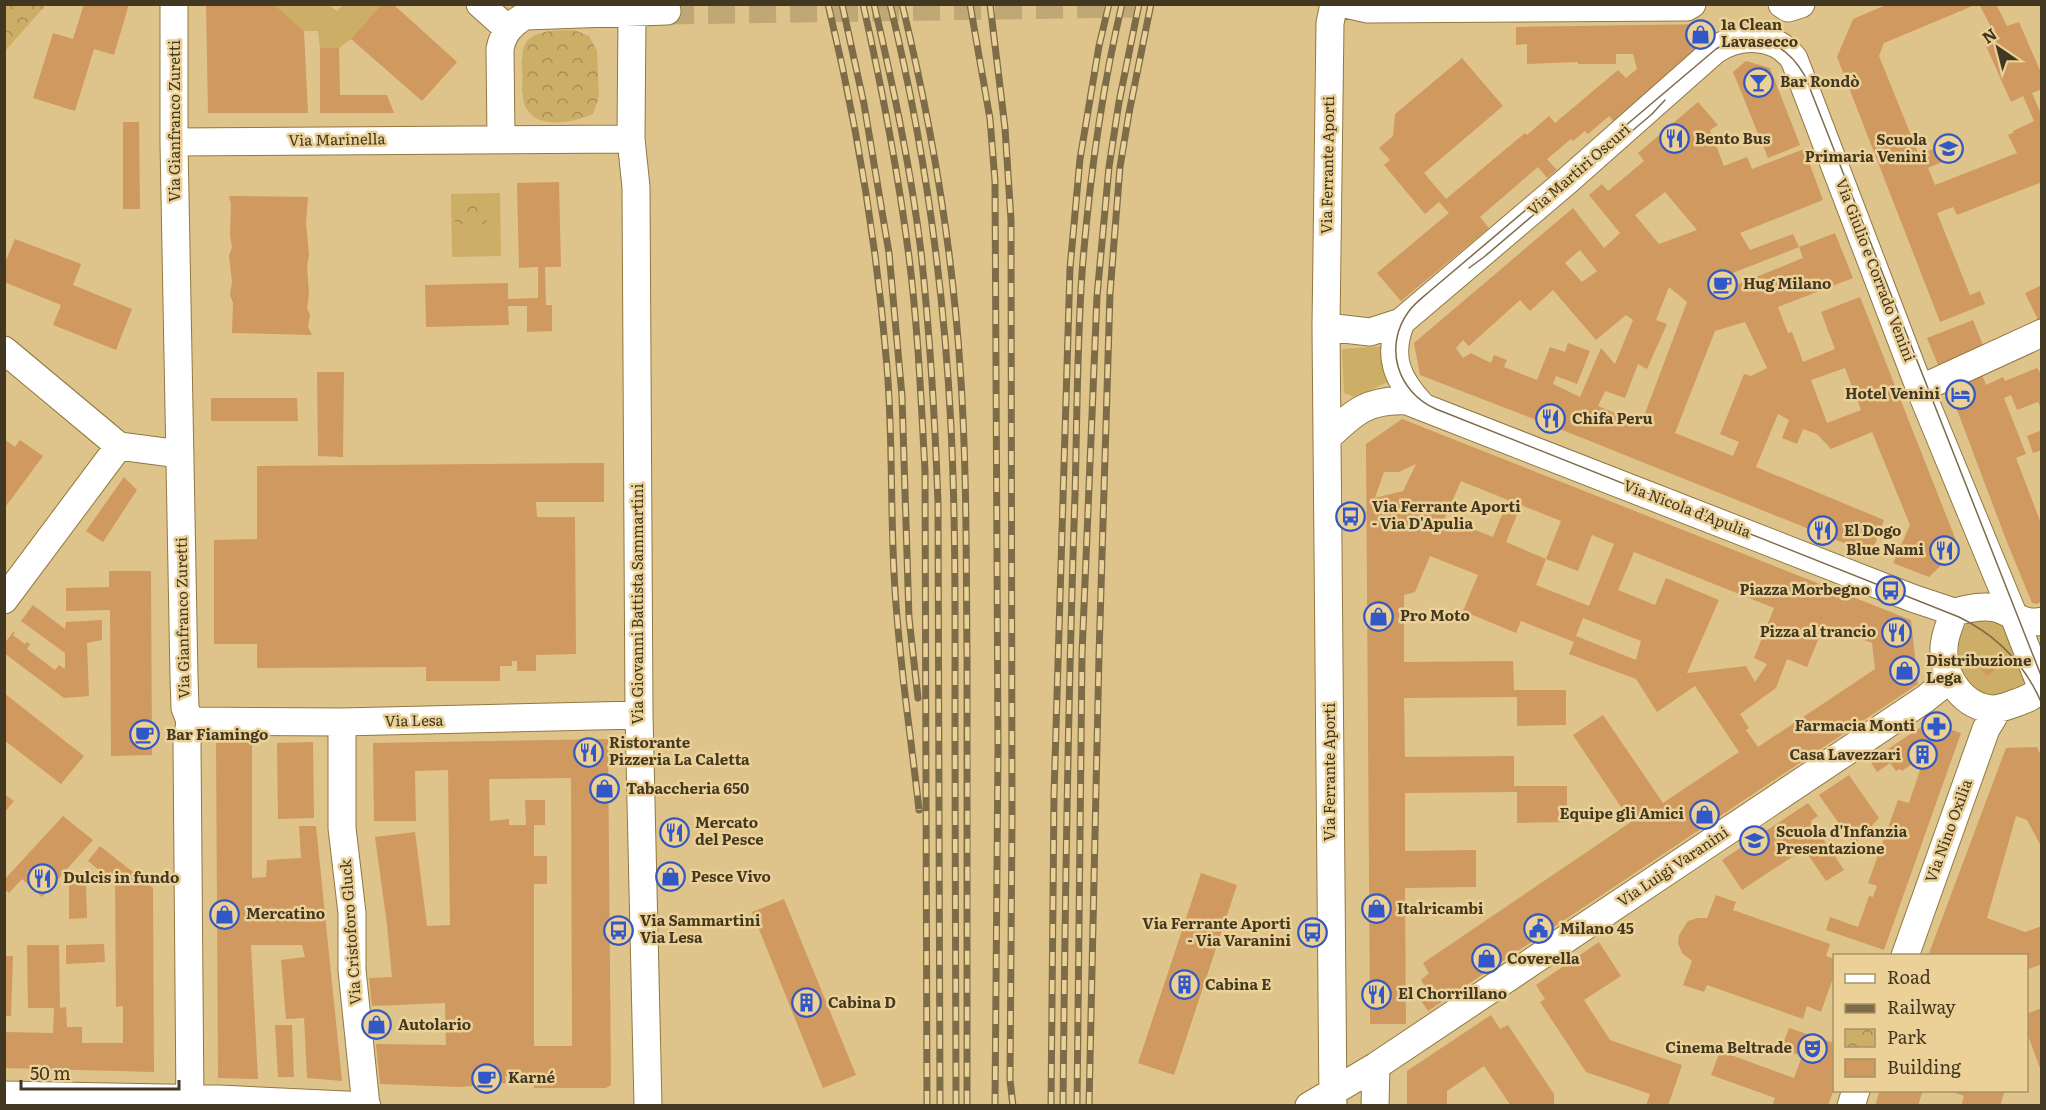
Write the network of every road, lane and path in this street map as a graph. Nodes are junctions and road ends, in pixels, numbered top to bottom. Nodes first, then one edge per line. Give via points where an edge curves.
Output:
1 (174, 4) edge
2 (480, 4) edge
3 (1334, 4) edge
4 (1345, 4) edge
5 (1692, 4) edge
6 (1782, 4) edge
7 (1801, 4) edge
8 (633, 7) edge
9 (667, 11) tunnel mouth
10 (508, 29) junction
11 (1765, 40) joint
12 (501, 139) junction
13 (631, 139) junction
14 (174, 142) junction
15 (1401, 322) junction
16 (1326, 327) junction
17 (2042, 333) edge
18 (4, 350) edge
19 (1920, 389) junction
20 (1421, 405) junction
21 (1327, 438) junction
22 (119, 446) junction
23 (180, 454) junction
24 (4, 600) edge
25 (1953, 612) junction
26 (2013, 614) junction
27 (2042, 621) edge
28 (1950, 679) junction
29 (2041, 688) edge
30 (1998, 709) junction
31 (639, 715) junction
32 (190, 721) junction
33 (342, 722) junction
34 (1906, 954) edge
35 (1376, 1066) junction
36 (4, 1095) edge
37 (1333, 1098) edge
38 (190, 1102) edge
39 (366, 1105) edge
40 (648, 1106) edge
41 (1309, 1106) edge
42 (1375, 1106) edge

1 - 14 street, Via Gianfranco Zuretti
2 - 10 street
3 - 16 street, Via Ferrante Aporti via 1330,23
4 - 5 street via 1368,9
6 - 7 street via 1788,8
8 - 9 street
8 - 10 street via 525,16
8 - 13 street, Via Giovanni Battista Sammartini
10 - 12 street via 500,49
11 - 15 street, Via Martiri Oscuri via 1738,39 1715,50
11 - 19 street, Via Giulio e Corrado Venini via 1786,50 1794,59
12 - 13 street, Via Marinella
12 - 14 street, Via Marinella
13 - 31 street, Via Giovanni Battista Sammartini via 636,187
14 - 23 street, Via Gianfranco Zuretti
15 - 16 street via 1370,332
15 - 20 street via 1395,339 1396,365 1401,381
16 - 21 street, Via Ferrante Aporti
17 - 19 street
18 - 22 street
19 - 26 street, Via Giulio e Corrado Venini
20 - 21 street via 1396,400 1370,405 1354,413
20 - 25 street, Via Nicola d'Apulia
21 - 37 street, Via Ferrante Aporti
22 - 23 street
22 - 24 street
23 - 32 street, Via Gianfranco Zuretti via 185,708
25 - 26 street via 1986,607
25 - 28 street via 1944,648
26 - 27 street via 2032,623
26 - 29 street
28 - 30 street via 1970,701
28 - 35 street, Via Luigi Varanini
29 - 30 street via 2025,700
30 - 34 street, Via Nino Oxilia via 1984,734
31 - 33 street, Via Lesa
31 - 40 street, Via Giovanni Battista Sammartini
32 - 33 street, Via Lesa
32 - 38 street, Via Gianfranco Zuretti
33 - 39 street, Via Cristoforo Gluck via 342,828
35 - 37 street, Via Luigi Varanini
35 - 42 street
36 - 38 street
37 - 41 street, Via Luigi Varanini
38 - 39 street

